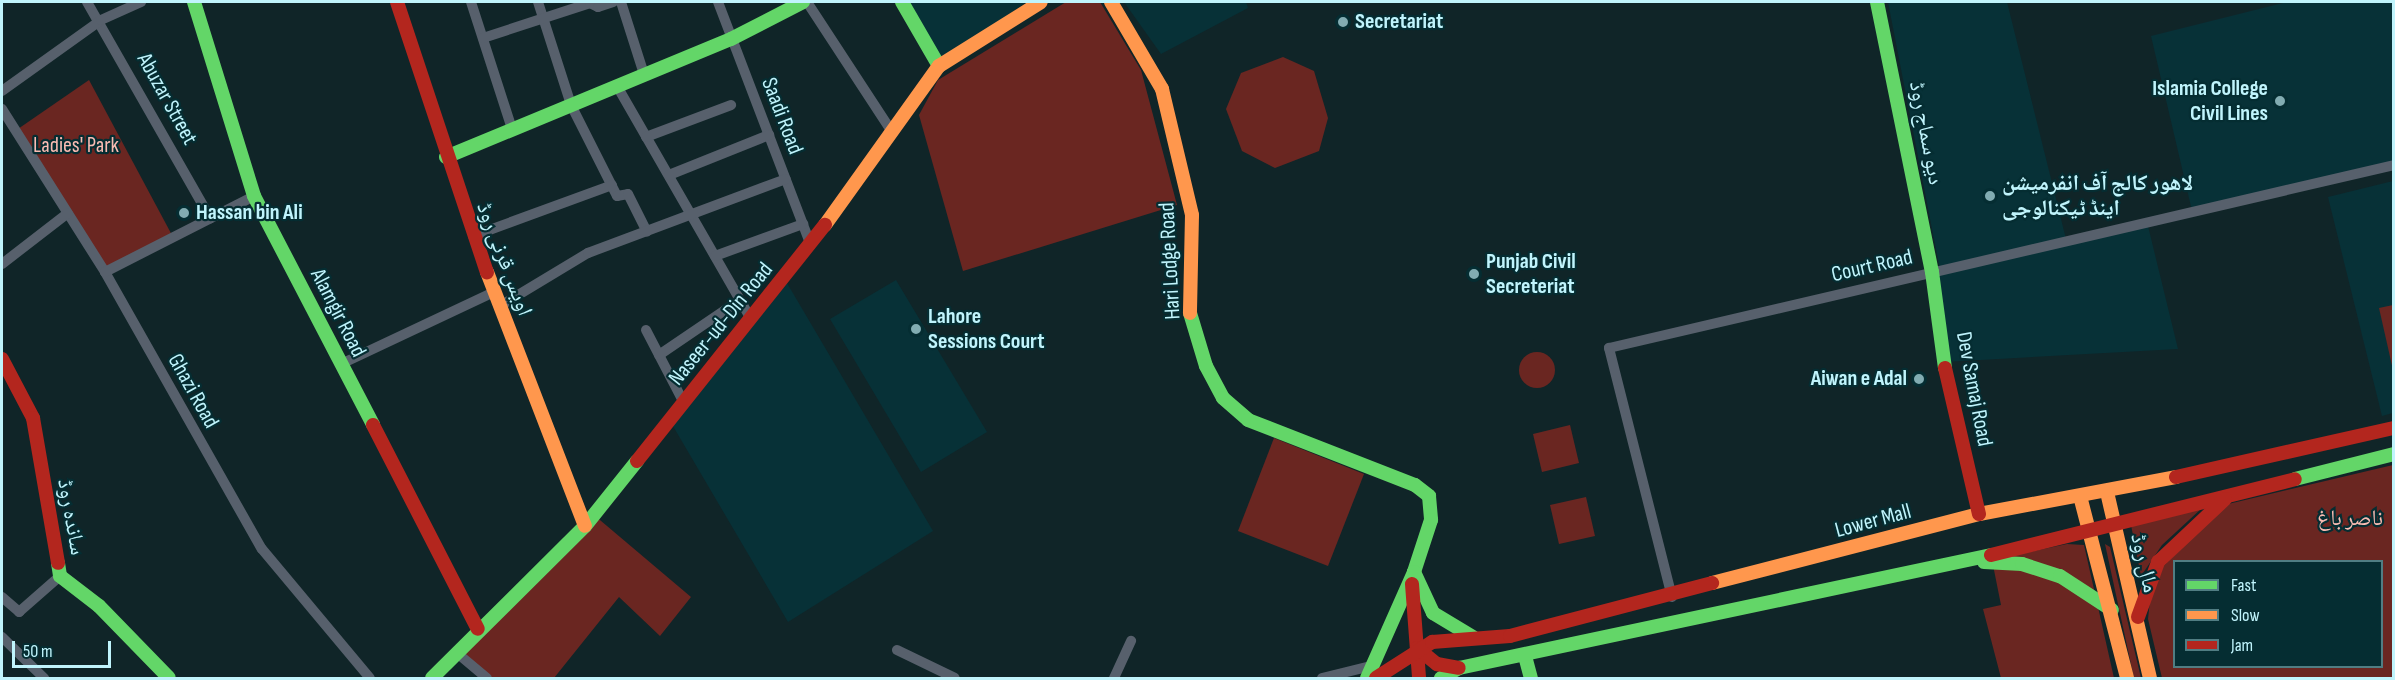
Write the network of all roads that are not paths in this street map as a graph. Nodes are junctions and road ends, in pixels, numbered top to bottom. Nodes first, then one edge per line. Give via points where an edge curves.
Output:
1 (87, 2) edge
2 (141, 2) edge
3 (194, 2) edge
4 (397, 2) edge
5 (471, 2) edge
6 (538, 2) edge
7 (613, 2) edge
8 (621, 2) edge
9 (718, 2) edge
10 (805, 2) edge
11 (902, 2) edge
12 (1041, 2) edge
13 (1111, 2) edge
14 (1877, 2) edge
15 (542, 19) junction
16 (101, 20) junction
17 (483, 38) junction
18 (731, 39) junction
19 (939, 66) junction
20 (644, 74) junction
21 (617, 86) junction
22 (2, 91) edge
23 (571, 105) junction
24 (731, 105) dead end
25 (2, 109) edge
26 (512, 129) junction
27 (892, 132) junction
28 (769, 135) junction
29 (646, 137) junction
30 (446, 157) junction
31 (2394, 165) edge
32 (669, 175) junction
33 (786, 179) junction
34 (612, 185) junction
35 (254, 196) junction
36 (68, 213) junction
37 (693, 217) junction
38 (210, 218) junction
39 (803, 224) junction
40 (648, 232) junction
41 (473, 236) junction
42 (811, 244) junction
43 (715, 256) junction
44 (2, 264) edge
45 (105, 272) junction
46 (1932, 272) junction
47 (495, 292) junction
48 (740, 300) junction
49 (500, 306) junction
50 (751, 319) junction
51 (646, 330) dead end
52 (659, 355) junction
53 (2, 359) edge
54 (341, 364) junction
55 (684, 403) junction
56 (2394, 428) edge
57 (2394, 454) edge
58 (2107, 492) junction
59 (2234, 492) junction
60 (2080, 496) junction
61 (1979, 514) junction
62 (2114, 525) junction
63 (585, 526) junction
64 (2089, 531) junction
65 (1967, 561) junction
66 (1414, 572) junction
67 (60, 576) junction
68 (2, 597) edge
69 (1672, 597) junction
70 (2112, 610) junction
71 (2137, 624) junction
72 (478, 629) junction
73 (2, 637) edge
74 (1485, 640) junction
75 (1131, 641) dead end
76 (1417, 648) junction
77 (897, 650) dead end
78 (457, 652) junction
79 (1525, 656) junction
80 (1459, 668) junction
81 (1371, 674) edge
82 (44, 678) edge
83 (169, 678) edge
84 (370, 678) edge
85 (432, 678) edge
86 (487, 678) edge
87 (955, 678) edge
88 (1114, 678) edge
89 (1322, 678) edge
90 (1419, 678) edge
91 (1442, 678) edge
92 (1531, 678) edge
93 (2127, 678) edge
94 (2150, 678) edge

1 - 16 street, Abuzar Street
2 - 16 street
3 - 35 main road, Alamgir Road
4 - 30 main road, اویس قرنی روڈ
5 - 17 street
6 - 15 street
7 - 15 street
8 - 20 street
9 - 18 street, Saadi Road
10 - 18 main road
10 - 27 street
11 - 19 main road
12 - 19 main road, Naseer-ud-Din Road
13 - 66 main road, Hari Lodge Road via 1161,89 1182,162 1192,215 1190,308 1213,381 1248,420 1423,489 1431,520
14 - 46 main road, دیو سماج روڈ
15 - 17 street
15 - 23 street
16 - 22 street
16 - 38 street, Abuzar Street
17 - 26 street
18 - 20 main road
18 - 28 street, Saadi Road
19 - 27 main road, Naseer-ud-Din Road
20 - 21 main road
21 - 23 main road
21 - 29 street
23 - 26 main road
23 - 34 street
24 - 29 street
25 - 36 street, Ghazi Road
26 - 30 main road
27 - 42 main road, Naseer-ud-Din Road
28 - 32 street
28 - 33 street, Saadi Road
29 - 32 street
30 - 41 main road, اویس قرنی روڈ
31 - 46 street, Court Road
32 - 37 street
33 - 37 street
33 - 39 street, Saadi Road
34 - 40 street via 617,196 628,194
34 - 41 street
35 - 38 street
35 - 54 main road, Alamgir Road
36 - 44 street
36 - 45 street, Ghazi Road
37 - 40 street
37 - 43 street
38 - 45 street
39 - 42 street, Saadi Road
39 - 43 street
40 - 49 street via 588,254
41 - 47 main road, اویس قرنی روڈ
42 - 50 main road, Naseer-ud-Din Road
43 - 48 street
45 - 84 street, Ghazi Road via 262,549
46 - 61 main road, Dev Samaj Road via 1944,362
46 - 69 street, Court Road via 1609,348
47 - 49 main road, اویس قرنی روڈ
47 - 54 street
48 - 50 street
48 - 52 street
49 - 63 main road, اویس قرنی روڈ
50 - 55 main road, Naseer-ud-Din Road
51 - 52 street
52 - 55 street
53 - 67 main road, ساندہ روڈ via 33,418
54 - 72 main road, Alamgir Road
55 - 63 main road, Naseer-ud-Din Road
56 - 58 main road, Lower Mall
57 - 59 main road
58 - 60 main road, Lower Mall
58 - 62 main road, مال روڈ
59 - 62 main road
59 - 71 main road via 2201,517 2158,562 2145,586
60 - 61 main road, Lower Mall
60 - 64 main road, مال روڈ
61 - 69 main road, Lower Mall
62 - 64 main road
62 - 71 main road, مال روڈ
63 - 72 main road, Naseer-ud-Din Road
64 - 65 main road
64 - 70 main road, مال روڈ
65 - 70 main road via 2022,564 2060,576
65 - 79 main road
66 - 74 main road via 1444,624
66 - 76 main road via 1410,613
66 - 81 main road
67 - 68 street via 19,612
67 - 83 main road, ساندہ روڈ via 99,606
69 - 74 main road, Lower Mall
70 - 93 main road, مال روڈ
71 - 94 main road, مال روڈ
72 - 78 main road, Naseer-ud-Din Road
73 - 82 street
74 - 76 main road, Lower Mall via 1446,640
75 - 88 street
76 - 80 main road via 1437,664
76 - 81 main road, Lower Mall
76 - 90 main road
77 - 87 street
78 - 85 main road, Naseer-ud-Din Road
78 - 86 street
79 - 80 main road
79 - 92 main road
80 - 91 main road
81 - 89 street

